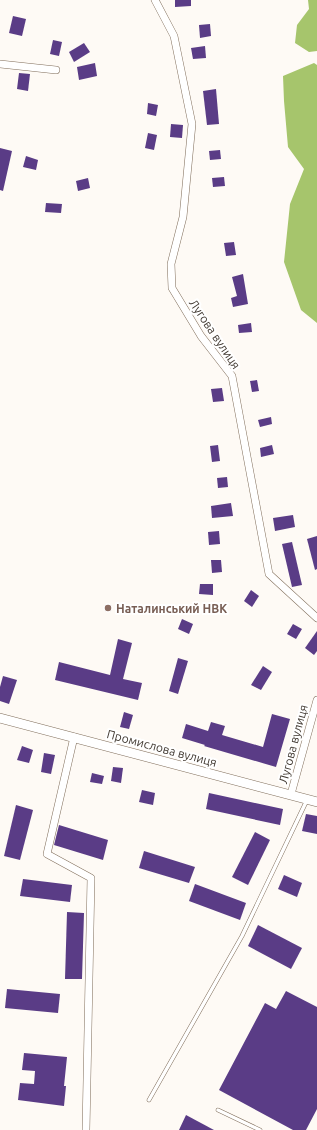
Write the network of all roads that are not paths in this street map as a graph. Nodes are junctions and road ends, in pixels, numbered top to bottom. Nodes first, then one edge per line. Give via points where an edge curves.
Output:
1 (155, 0) edge
2 (0, 64) edge
3 (56, 70) dead end
4 (317, 618) edge
5 (317, 700) edge
6 (0, 718) edge
7 (74, 737) junction
8 (291, 794) junction
9 (307, 799) junction
10 (317, 802) edge
11 (149, 1100) dead end
12 (218, 1110) dead end
13 (86, 1130) edge
14 (260, 1130) edge

1 - 4 street, Лугова вулиця via 174,36 192,124 183,217 171,264 172,288 201,336 232,376 269,574
2 - 3 street
5 - 8 street, Лугова вулиця
6 - 7 street, Промислова вулиця
7 - 8 street, Промислова вулиця
7 - 13 street via 47,854 91,878
8 - 9 street, Промислова вулиця
9 - 10 street, Промислова вулиця
9 - 11 lane via 242,936
12 - 14 lane

